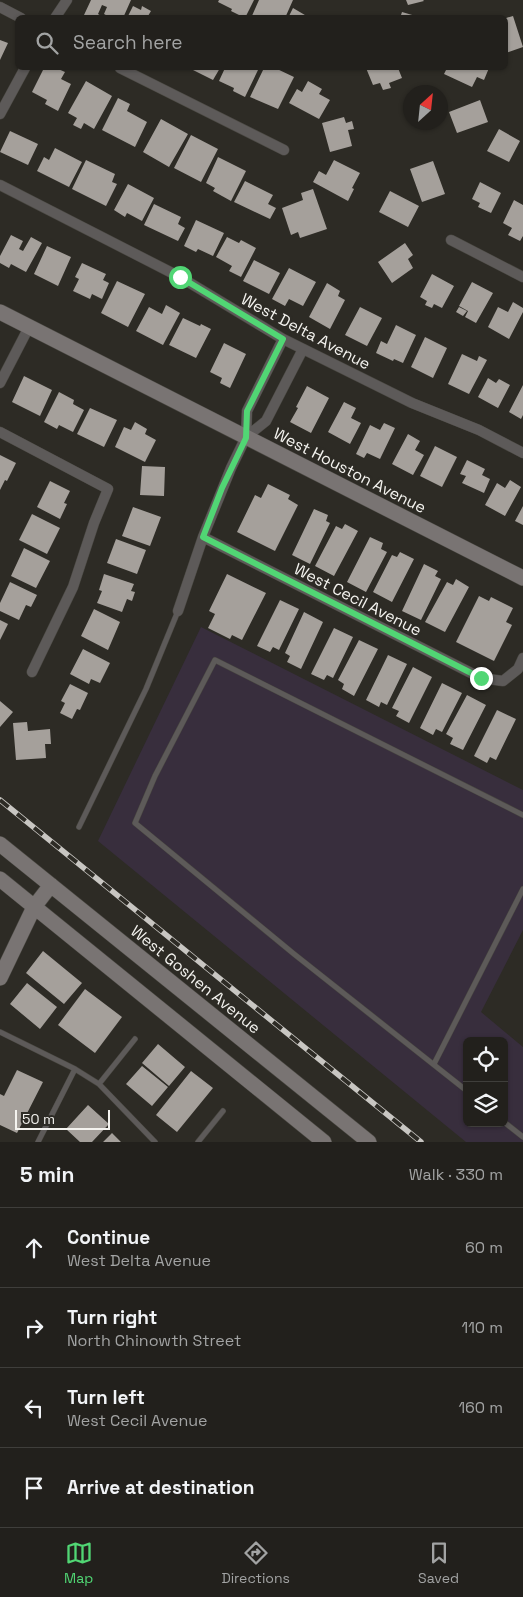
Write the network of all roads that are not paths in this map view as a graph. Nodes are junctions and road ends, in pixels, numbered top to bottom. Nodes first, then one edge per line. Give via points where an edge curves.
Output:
1 (67, 0) edge
2 (0, 7) edge
3 (15, 15) edge
4 (57, 15) edge
5 (24, 70) edge
6 (124, 70) edge
7 (0, 114) edge
8 (284, 150) dead end
9 (0, 185) edge
10 (451, 240) dead end
11 (523, 277) edge
12 (0, 312) edge
13 (28, 327) junction
14 (283, 339) junction
15 (303, 349) junction
16 (0, 383) edge
17 (0, 432) edge
18 (246, 438) junction
19 (523, 453) edge
20 (203, 537) junction
21 (523, 578) edge
22 (178, 611) joint
23 (523, 658) edge
24 (32, 672) dead end
25 (523, 815) edge
26 (79, 827) dead end
27 (0, 844) edge
28 (0, 879) edge
29 (51, 885) junction
30 (523, 889) edge
31 (34, 906) junction
32 (0, 978) edge
33 (0, 1032) edge
34 (135, 1039) dead end
35 (434, 1064) junction
36 (75, 1069) junction
37 (99, 1084) junction
38 (463, 1088) edge
39 (223, 1111) dead end
40 (508, 1125) edge
41 (523, 1137) edge
42 (38, 1142) edge
43 (155, 1142) edge
44 (198, 1142) edge
45 (324, 1142) edge
46 (370, 1142) edge

1 - 4 street
2 - 3 street
5 - 7 street
6 - 8 street
9 - 14 street, West Delta Avenue via 180,277
10 - 11 street
12 - 13 main road, West Houston Avenue
13 - 16 street
13 - 18 main road, West Houston Avenue
14 - 15 street, West Delta Avenue
14 - 18 street via 247,411
15 - 18 street via 266,420
15 - 19 street, West Delta Avenue
17 - 24 street via 108,489 73,587
18 - 20 street
18 - 21 main road, West Houston Avenue
20 - 22 street
20 - 23 street, West Cecil Avenue via 481,678 503,681 518,669
22 - 26 lane via 146,689
25 - 35 lane via 216,660 155,776 136,824
27 - 29 main road, West Goshen Avenue
28 - 31 main road
29 - 31 main road
29 - 46 main road, West Goshen Avenue
30 - 35 lane
31 - 32 main road
31 - 45 main road
33 - 36 lane
34 - 37 lane
35 - 38 lane
36 - 37 lane
36 - 42 lane
37 - 43 lane
39 - 44 lane
40 - 41 lane

